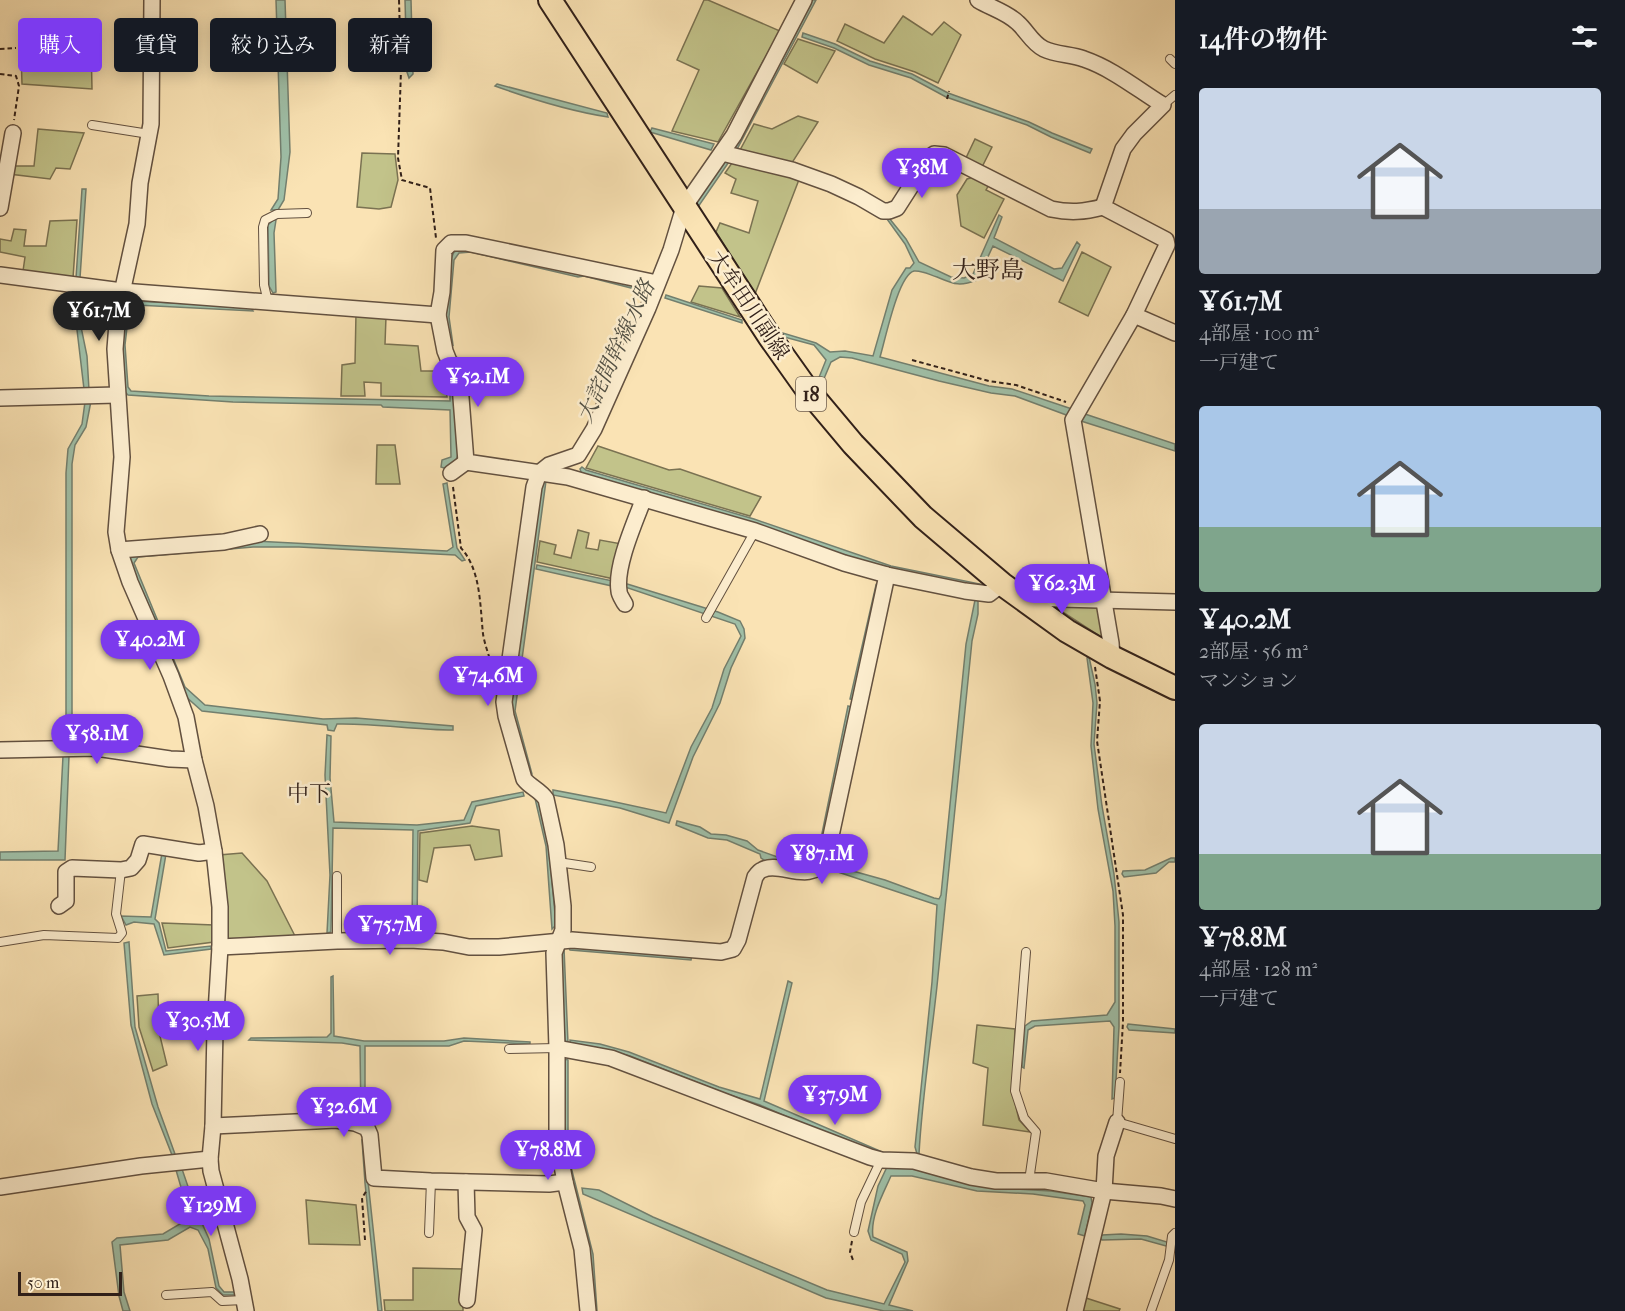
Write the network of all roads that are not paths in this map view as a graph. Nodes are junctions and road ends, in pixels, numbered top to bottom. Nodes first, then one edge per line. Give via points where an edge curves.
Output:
1 (152, 0) edge
2 (550, 0) edge
3 (804, 0) edge
4 (978, 0) edge
5 (1171, 104) edge
6 (92, 124) dead end
7 (13, 133) road end
8 (149, 134) junction
9 (729, 155) junction
10 (684, 207) junction
11 (1103, 207) junction
12 (0, 208) edge
13 (307, 213) dead end
14 (0, 275) edge
15 (657, 283) junction
16 (122, 291) junction
17 (268, 302) junction
18 (438, 315) junction
19 (1134, 315) junction
20 (1175, 333) edge
21 (117, 395) junction
22 (0, 398) edge
23 (466, 462) junction
24 (452, 473) road end
25 (539, 473) junction
26 (644, 498) junction
27 (755, 531) junction
28 (260, 534) dead end
29 (119, 550) junction
30 (887, 575) junction
31 (1002, 584) junction
32 (1023, 598) junction
33 (1103, 599) junction
34 (1175, 602) edge
35 (625, 604) dead end
36 (706, 618) dead end
37 (1112, 657) junction
38 (1175, 688) edge
39 (0, 750) edge
40 (194, 760) junction
41 (214, 850) junction
42 (558, 862) junction
43 (591, 867) dead end
44 (121, 870) junction
45 (337, 876) dead end
46 (59, 906) dead end
47 (338, 941) junction
48 (0, 942) edge
49 (558, 942) junction
50 (220, 947) junction
51 (1026, 952) dead end
52 (510, 1049) dead end
53 (564, 1049) junction
54 (1120, 1082) road end
55 (1117, 1122) junction
56 (213, 1126) junction
57 (1175, 1138) edge
58 (210, 1159) junction
59 (881, 1160) junction
60 (431, 1181) junction
61 (1029, 1181) junction
62 (466, 1182) junction
63 (565, 1182) junction
64 (0, 1187) edge
65 (1104, 1191) junction
66 (1175, 1199) edge
67 (854, 1232) road end
68 (429, 1233) dead end
69 (1175, 1233) edge
70 (166, 1295) dead end
71 (467, 1299) dead end
72 (245, 1305) edge
73 (588, 1311) edge
74 (1075, 1311) edge
75 (1151, 1311) edge

1 - 8 street
2 - 10 main road, 大牟田川副線 / 18
3 - 9 street via 741,121
4 - 5 street via 1009,16 1042,48 1114,72
5 - 11 street via 1134,134 1124,149
6 - 8 lane
7 - 12 street
8 - 16 street via 137,224
9 - 10 street
9 - 11 street via 831,184 883,211 897,208 934,154 944,155 1051,209 1067,212
10 - 15 street
10 - 31 main road, 大牟田川副線 / 18 via 812,396 923,517
11 - 19 street via 1166,240
13 - 17 lane via 277,214 265,220 264,285
14 - 16 street
15 - 18 street via 452,243 444,250
15 - 25 street via 594,429 578,454
16 - 17 street
16 - 21 street via 115,349
17 - 18 street
18 - 23 street via 445,351 457,370 460,385
19 - 20 street
19 - 33 street via 1073,420
21 - 22 street
21 - 29 street via 122,435 116,532
23 - 24 street
23 - 25 street
25 - 26 street
25 - 42 street via 504,702 524,779 546,799
26 - 27 street
26 - 35 street via 628,538 619,577 619,592
27 - 30 street via 844,564
27 - 36 lane
28 - 29 street via 224,542
29 - 40 street via 186,717
30 - 31 street via 989,594
30 - 49 street via 822,867 804,872 762,870 755,877 733,949 721,952
31 - 32 main road, 大牟田川副線 / 18
32 - 33 street
32 - 37 main road, 大牟田川副線 / 18 via 1067,631
33 - 34 street
33 - 37 street
37 - 38 main road, 大牟田川副線 / 18
39 - 40 street via 96,748
40 - 41 street
41 - 44 street via 199,853 143,844 138,860 131,868
41 - 50 street
42 - 43 lane
42 - 49 street via 563,918
44 - 46 street via 72,868 66,872 66,902
44 - 48 lane via 116,914 122,933 118,938 44,936
45 - 47 lane
47 - 49 street via 410,940 469,947
47 - 50 street
49 - 53 street via 554,953
50 - 56 street
51 - 61 lane via 1015,1091 1024,1118 1036,1132
52 - 53 lane
53 - 59 street via 611,1058
53 - 63 street via 557,1139
54 - 55 lane
55 - 57 lane
55 - 65 street via 1106,1156
56 - 58 street
56 - 60 street via 336,1120 355,1123 367,1128 370,1135 374,1178
58 - 64 street
58 - 72 street
59 - 61 street via 914,1161 996,1181
59 - 67 lane via 861,1202
60 - 62 street
60 - 68 lane
61 - 65 street
62 - 63 street
62 - 71 street via 467,1217 474,1230
63 - 73 street via 582,1249
65 - 66 street
65 - 74 street
69 - 75 lane
70 - 72 lane via 212,1292 222,1301

